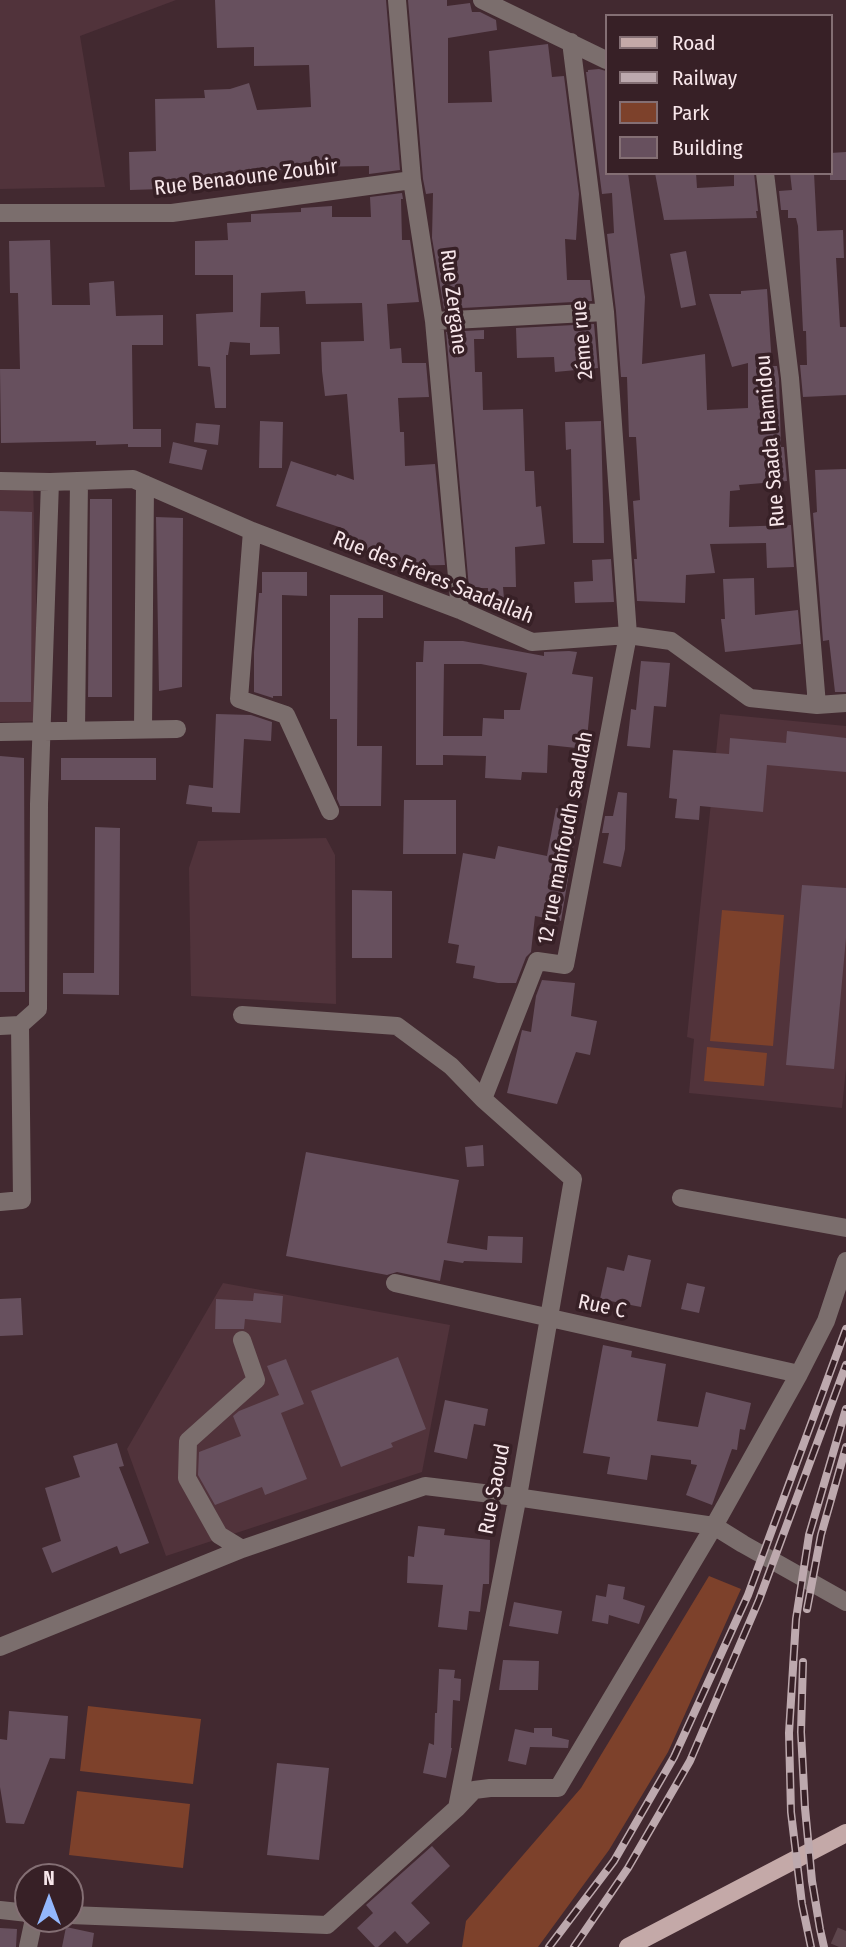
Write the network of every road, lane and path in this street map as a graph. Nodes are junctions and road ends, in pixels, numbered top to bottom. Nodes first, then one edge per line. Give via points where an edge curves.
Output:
1 (397, 0) edge
2 (482, 0) edge
3 (571, 42) junction
4 (604, 59) edge
5 (765, 175) edge
6 (412, 180) junction
7 (0, 213) edge
8 (605, 312) junction
9 (434, 321) junction
10 (0, 481) edge
11 (79, 481) junction
12 (50, 482) junction
13 (145, 484) junction
14 (252, 531) junction
15 (460, 610) junction
16 (628, 635) junction
17 (846, 703) edge
18 (817, 705) junction
19 (143, 729) junction
20 (177, 729) dead end
21 (76, 730) junction
22 (42, 731) junction
23 (0, 732) edge
24 (330, 811) dead end
25 (242, 1015) dead end
26 (20, 1025) junction
27 (0, 1026) edge
28 (483, 1100) junction
29 (681, 1198) dead end
30 (0, 1202) edge
31 (846, 1228) edge
32 (846, 1261) edge
33 (395, 1283) dead end
34 (548, 1318) junction
35 (242, 1340) dead end
36 (799, 1374) junction
37 (516, 1497) junction
38 (714, 1525) junction
39 (242, 1549) junction
40 (846, 1602) edge
41 (0, 1647) edge
42 (457, 1808) junction
43 (846, 1833) edge
44 (84, 1916) edge
45 (628, 1947) edge

1 - 6 street, Rue Zergane
2 - 3 street
3 - 4 street
3 - 8 street, 2éme rue
5 - 18 street, Rue Saada Hamidou via 790,378
6 - 7 street, Rue Benaoune Zoubir via 172,213
6 - 9 street, Rue Zergane
8 - 9 street
8 - 16 street, 2éme rue
9 - 15 street, Rue Zergane
10 - 12 street, Rue des Frères Saadallah
11 - 12 street, Rue des Frères Saadallah
11 - 13 street, Rue des Frères Saadallah via 133,479
11 - 21 street
12 - 22 street
13 - 14 street, Rue des Frères Saadallah
13 - 19 street
14 - 15 street, Rue des Frères Saadallah
14 - 24 street via 239,699 286,715
15 - 16 street, Rue des Frères Saadallah via 532,642
16 - 18 street, Rue des Frères Saadallah via 671,641 750,698
16 - 28 street, 12 rue mahfoudh saadlah via 565,965 537,961
17 - 18 street, Rue des Frères Saadallah
19 - 20 street
19 - 21 street
21 - 22 street
22 - 23 street
22 - 26 street via 38,1009
25 - 28 street via 397,1026 451,1066
26 - 27 street
26 - 30 street via 22,1200
28 - 34 street, Rue Saoud via 573,1179
29 - 31 street
32 - 36 street via 826,1321
33 - 34 street, Rue C
34 - 36 street, Rue C
34 - 37 street, Rue Saoud
35 - 39 street via 256,1380 188,1441 187,1478 219,1535
36 - 38 street
37 - 38 street
37 - 39 street via 425,1486
37 - 42 street, Rue Saoud
38 - 40 street
38 - 42 street via 558,1788 474,1790
39 - 41 street
42 - 44 street via 327,1925
43 - 45 main road

